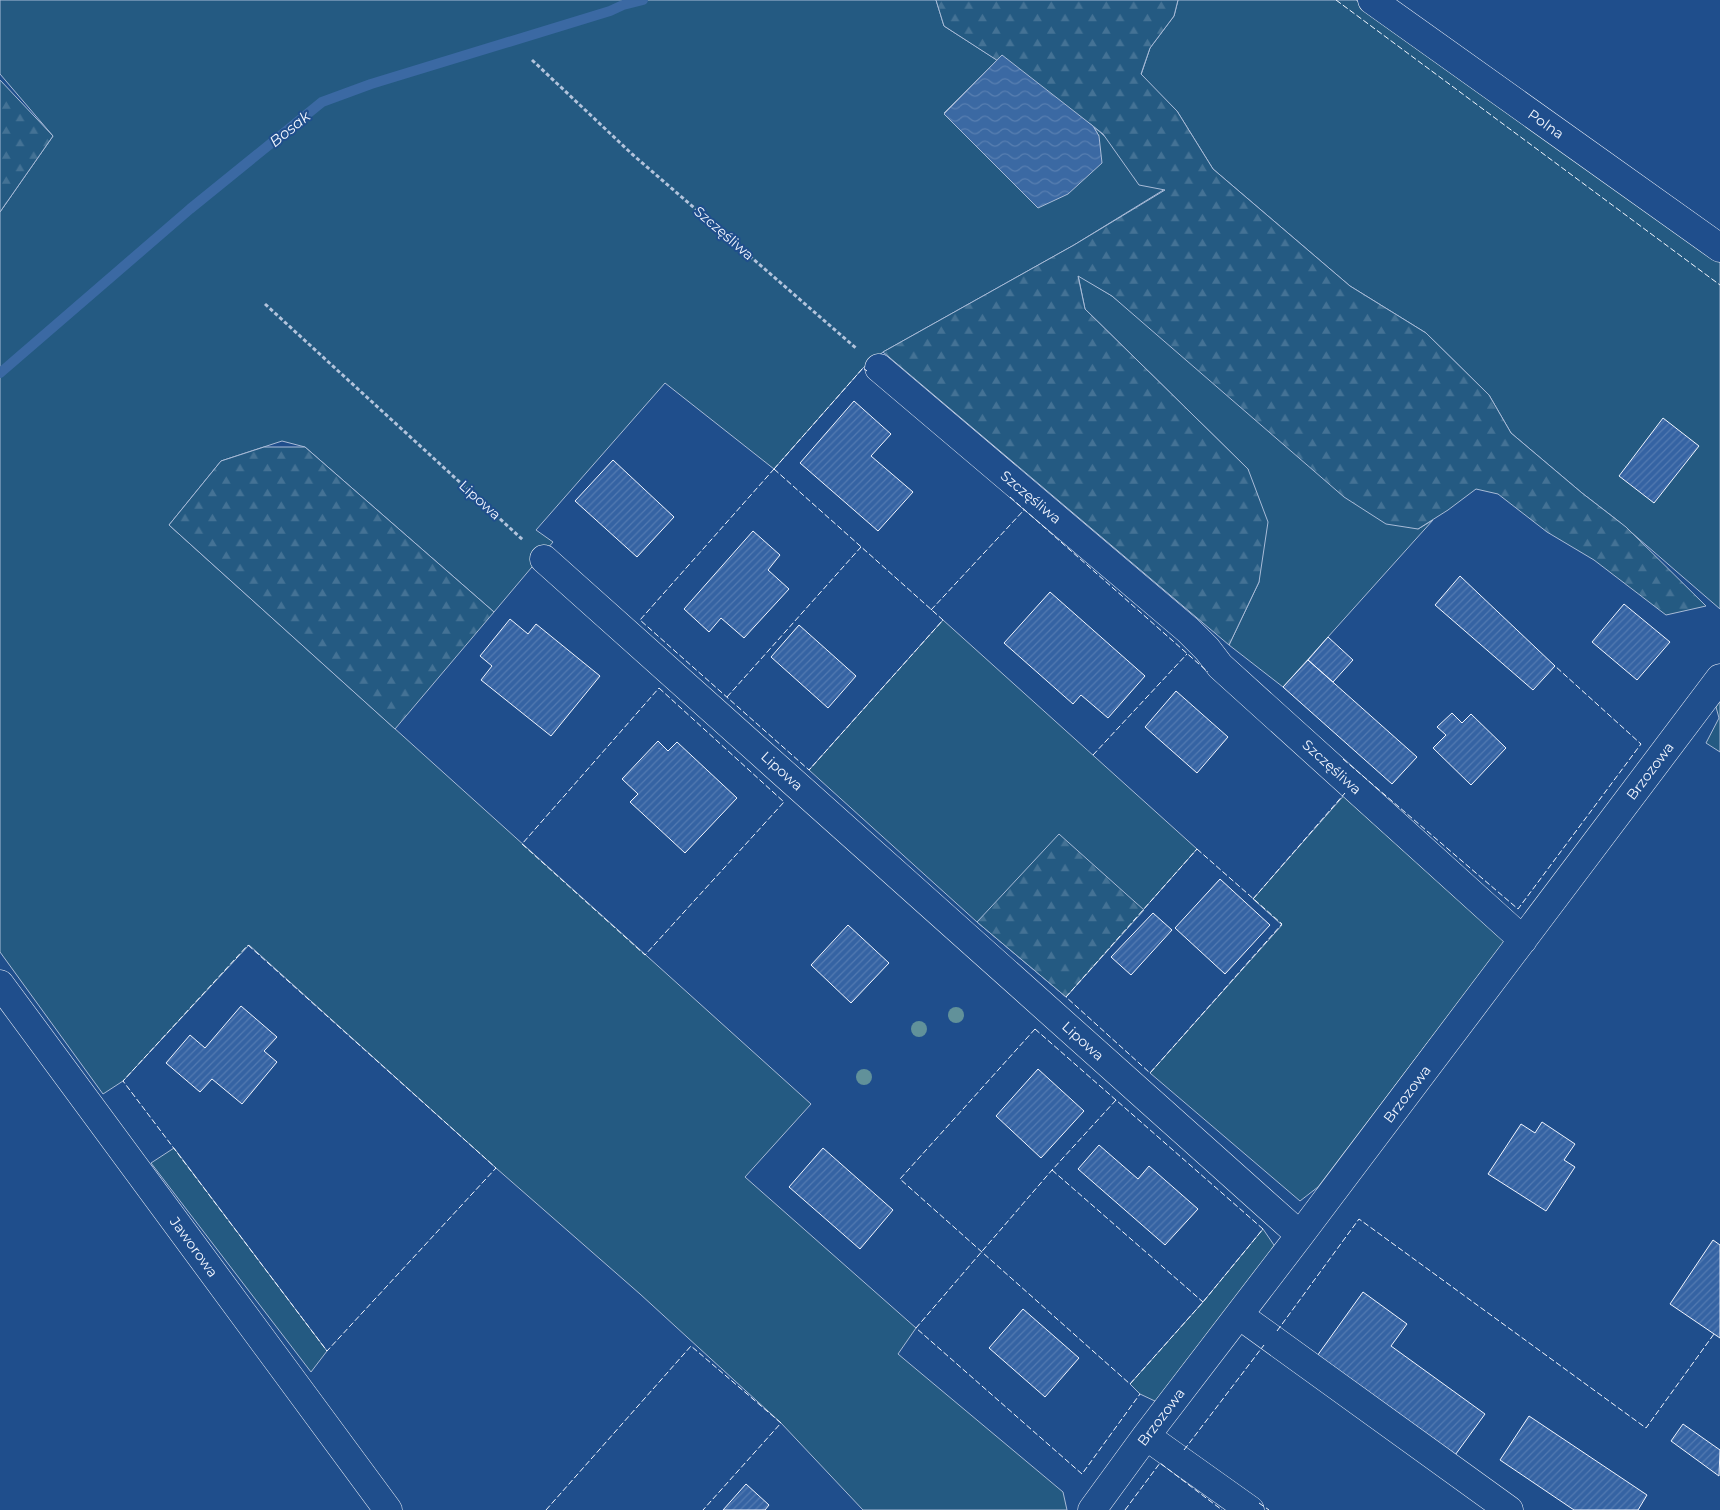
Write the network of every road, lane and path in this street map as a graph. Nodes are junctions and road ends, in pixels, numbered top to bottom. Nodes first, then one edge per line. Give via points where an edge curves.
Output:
1 (1372, 0) edge
2 (532, 60) dead end
3 (1720, 248) edge
4 (265, 304) dead end
5 (879, 368) joint
6 (544, 559) joint
7 (1720, 678) edge
8 (1523, 940) junction
9 (0, 984) edge
10 (1300, 1235) junction
11 (1239, 1315) junction
12 (1146, 1436) junction
13 (388, 1510) edge
14 (1092, 1510) edge
15 (1250, 1510) edge
16 (1509, 1510) edge

1 - 3 street, Polna
2 - 5 path, Szczęśliwa via 632,154
4 - 6 path, Lipowa
5 - 8 street, Szczęśliwa via 1188,630 1220,666
6 - 10 street, Lipowa
7 - 8 street, Brzozowa
8 - 10 street, Brzozowa
9 - 13 street, Jaworowa
10 - 11 street, Brzozowa
11 - 12 street, Brzozowa
11 - 16 street
12 - 14 street, Brzozowa
12 - 15 street

